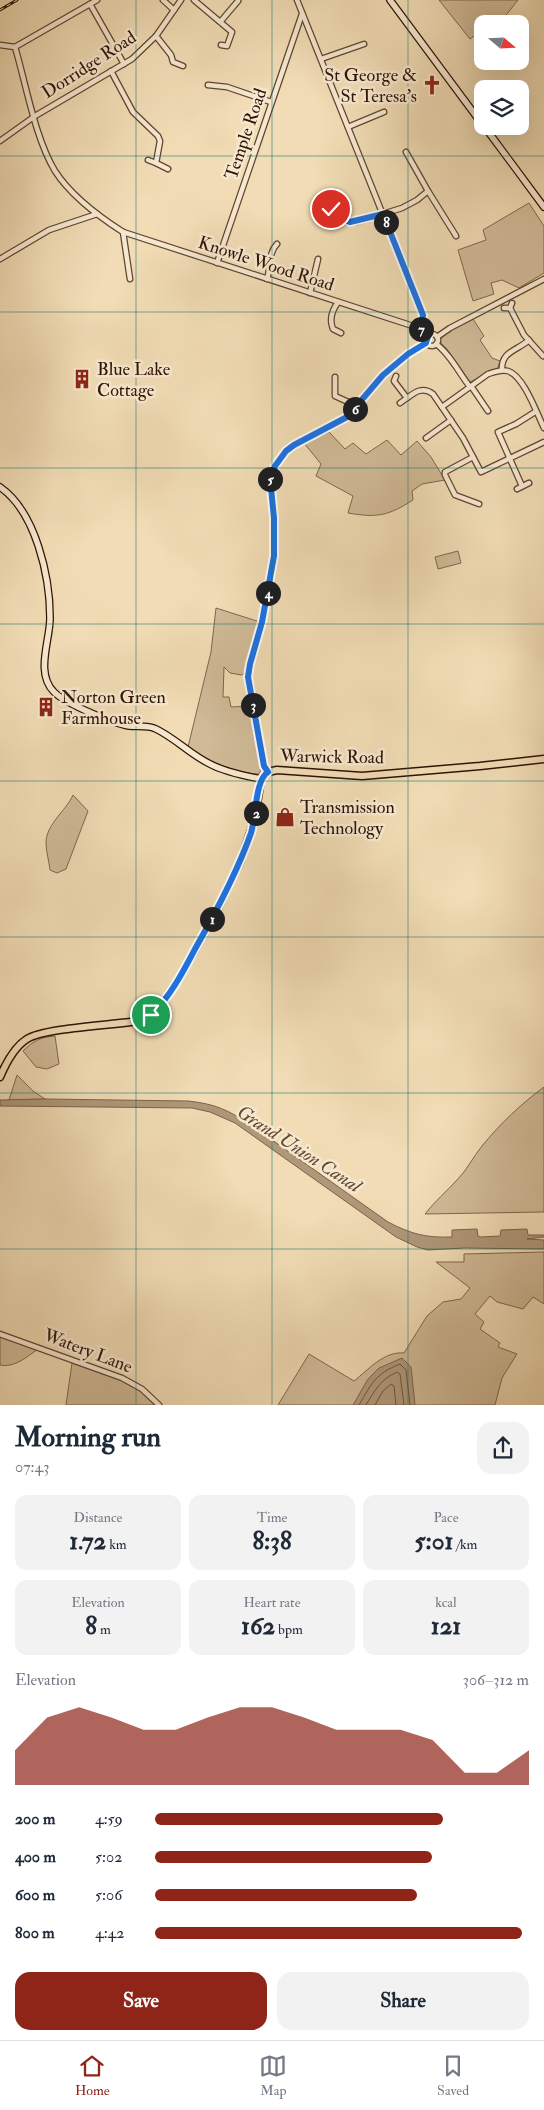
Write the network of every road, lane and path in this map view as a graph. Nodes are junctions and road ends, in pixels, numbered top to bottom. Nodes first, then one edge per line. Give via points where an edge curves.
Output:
1 (97, 0) edge
2 (163, 0) edge
3 (181, 0) edge
4 (194, 0) edge
5 (297, 0) edge
6 (390, 0) edge
7 (238, 1) dead end
8 (90, 4) junction
9 (174, 10) junction
10 (302, 13) junction
11 (221, 21) junction
12 (234, 26) dead end
13 (232, 32) junction
14 (156, 36) junction
15 (364, 44) dead end
16 (0, 45) edge
17 (358, 45) junction
18 (15, 47) junction
19 (227, 47) dead end
20 (360, 51) dead end
21 (321, 59) junction
22 (124, 64) junction
23 (176, 71) dead end
24 (111, 72) junction
25 (208, 85) dead end
26 (271, 102) junction
27 (384, 112) dead end
28 (474, 113) edge
29 (34, 116) junction
30 (348, 127) junction
31 (490, 135) edge
32 (0, 141) edge
33 (406, 152) dead end
34 (148, 160) dead end
35 (156, 163) junction
36 (168, 169) dead end
37 (428, 191) junction
38 (544, 207) edge
39 (97, 214) junction
40 (383, 214) junction
41 (323, 216) dead end
42 (123, 232) junction
43 (456, 236) dead end
44 (277, 244) dead end
45 (0, 259) edge
46 (318, 260) dead end
47 (217, 263) junction
48 (123, 274) dead end
49 (267, 279) junction
50 (544, 279) edge
51 (310, 293) junction
52 (338, 302) junction
53 (508, 306) dead end
54 (421, 330) junction
55 (341, 334) dead end
56 (428, 336) junction
57 (437, 338) junction
58 (528, 340) junction
59 (426, 343) junction
60 (436, 344) junction
61 (543, 356) edge
62 (502, 370) junction
63 (335, 377) dead end
64 (393, 380) dead end
65 (470, 386) junction
66 (406, 398) junction
67 (400, 403) dead end
68 (357, 406) junction
69 (442, 407) junction
70 (488, 411) dead end
71 (536, 412) junction
72 (451, 420) junction
73 (427, 428) dead end
74 (544, 428) edge
75 (431, 434) junction
76 (426, 438) dead end
77 (544, 442) edge
78 (473, 457) junction
79 (510, 458) junction
80 (528, 483) dead end
81 (522, 486) junction
82 (0, 487) edge
83 (517, 488) dead end
84 (479, 504) dead end
85 (544, 758) edge
86 (268, 772) junction
87 (261, 779) junction
88 (0, 1077) edge
89 (0, 1334) edge
90 (159, 1405) edge

1 - 8 street
2 - 9 street
3 - 9 street, Dorridge Road
4 - 11 street
5 - 10 street
6 - 28 street
7 - 11 street via 234,11
8 - 18 street
8 - 22 street
9 - 14 street, Dorridge Road
10 - 21 street
10 - 26 street, Temple Road
11 - 13 street
12 - 13 street
13 - 19 street
14 - 22 street, Dorridge Road
14 - 23 street via 173,62 181,65
15 - 17 street
16 - 18 street
17 - 20 street
17 - 21 street
18 - 29 street, Knowle Wood Road
21 - 30 street
22 - 24 street, Dorridge Road
24 - 29 street, Dorridge Road
24 - 35 street via 133,112 160,141
25 - 26 street via 233,88
26 - 47 street, Temple Road
27 - 30 street via 378,118
29 - 32 street, Dorridge Road
29 - 39 street, Knowle Wood Road via 54,169
30 - 40 street
31 - 38 street
33 - 37 street
34 - 35 street
35 - 36 street
37 - 40 street via 402,208
37 - 43 street
39 - 42 street, Knowle Wood Road
39 - 45 street via 49,230
40 - 41 street via 350,222 330,211
40 - 54 street via 423,315
42 - 47 street, Knowle Wood Road
42 - 48 street via 129,276
44 - 49 street via 270,256
46 - 51 street
47 - 49 street, Knowle Wood Road
49 - 51 street, Knowle Wood Road
50 - 57 street
51 - 52 street, Knowle Wood Road
52 - 54 street, Knowle Wood Road
52 - 55 street via 332,311 331,324
53 - 58 street
54 - 56 street, Knowle Wood Road
56 - 57 street via 432,334
56 - 59 street
57 - 60 street
58 - 61 street via 541,349
58 - 62 street via 507,354
59 - 60 street
59 - 68 street via 383,375
60 - 65 street via 445,351
62 - 65 street via 488,374
62 - 71 street via 510,372 533,400
63 - 68 street via 335,396
64 - 66 street
65 - 69 street
65 - 70 street
66 - 67 street
66 - 69 street via 424,390 433,394
68 - 86 street via 337,423 294,445 271,472 274,556 248,677 264,766
69 - 72 street
71 - 74 street
71 - 79 street via 498,432
72 - 75 street
72 - 78 street
73 - 75 street
75 - 76 street
77 - 79 street
78 - 79 street via 481,472
78 - 84 street via 445,472 445,475 455,495
79 - 81 street
80 - 81 street
81 - 83 street
82 - 87 street via 14,499 26,517 44,570 50,618 45,672 47,683 54,692 82,709 124,725 153,727 210,765
85 - 86 main road, Warwick Road via 362,776
86 - 87 main road, Warwick Road
87 - 88 main road, Warwick Road via 252,829 240,862 206,930 159,1008 138,1021 32,1036 13,1053
89 - 90 street, Watery Lane via 122,1378 142,1389

